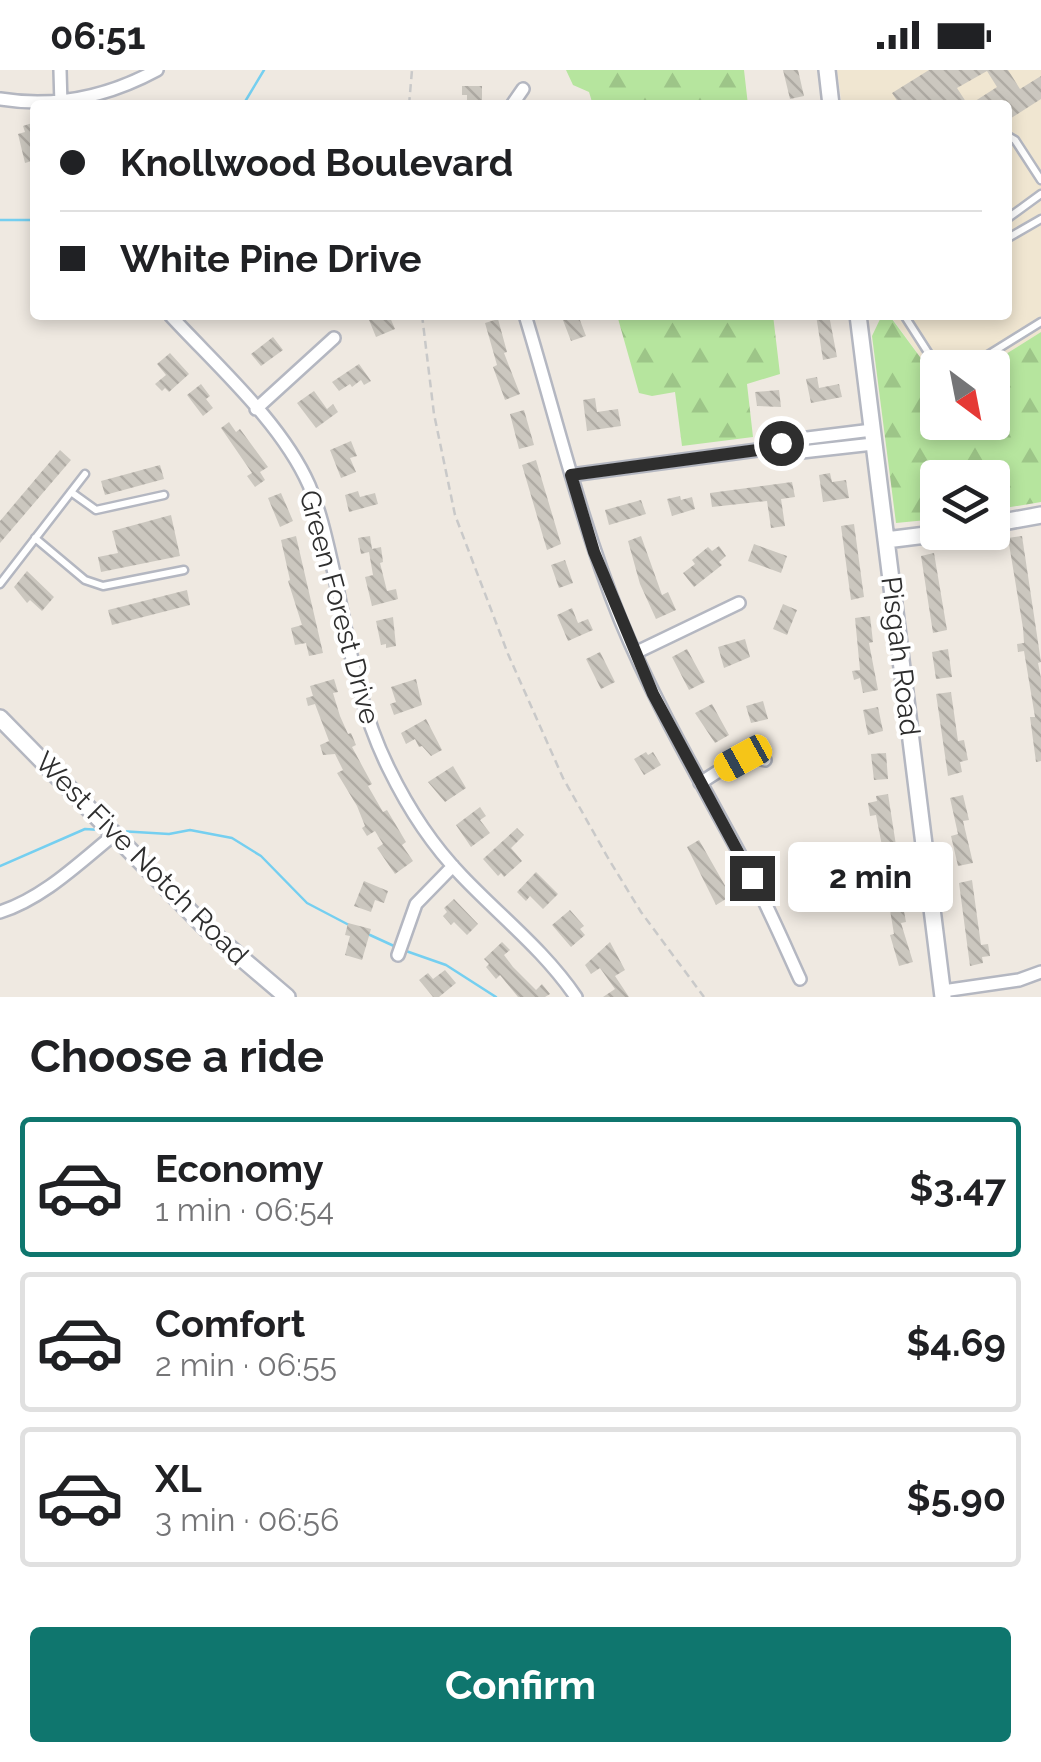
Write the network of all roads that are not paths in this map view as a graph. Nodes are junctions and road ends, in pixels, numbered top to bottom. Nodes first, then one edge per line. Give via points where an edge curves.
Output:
1 (60, 70) edge
2 (157, 70) edge
3 (827, 70) edge
4 (523, 90) dead end
5 (0, 99) edge
6 (30, 100) edge
7 (61, 100) edge
8 (76, 100) edge
9 (516, 100) edge
10 (830, 100) edge
11 (1012, 138) edge
12 (1041, 180) edge
13 (1041, 194) edge
14 (1012, 215) edge
15 (1041, 219) edge
16 (1012, 236) edge
17 (175, 320) edge
18 (527, 320) edge
19 (859, 320) edge
20 (907, 320) edge
21 (1041, 322) edge
22 (334, 338) dead end
23 (926, 350) edge
24 (997, 350) edge
25 (256, 410) junction
26 (872, 437) junction
27 (85, 474) dead end
28 (571, 475) junction
29 (71, 492) junction
30 (164, 495) dead end
31 (1041, 515) edge
32 (1010, 521) edge
33 (920, 536) edge
34 (35, 538) junction
35 (886, 540) junction
36 (184, 570) dead end
37 (0, 584) edge
38 (739, 603) dead end
39 (635, 654) junction
40 (0, 718) edge
41 (764, 760) dead end
42 (700, 783) junction
43 (116, 834) junction
44 (453, 866) junction
45 (0, 912) edge
46 (398, 955) dead end
47 (1041, 972) edge
48 (800, 978) dead end
49 (943, 994) edge
50 (286, 997) edge
51 (576, 997) edge

1 - 7 street
2 - 8 street
3 - 10 street
4 - 9 street
5 - 6 street
11 - 12 lane
13 - 14 lane
15 - 16 lane
17 - 25 street, Green Forest Drive
18 - 28 street
19 - 26 street, Pisgah Road
20 - 23 lane
21 - 24 lane
22 - 25 street
25 - 44 street, Green Forest Drive via 311,490 359,695 378,745 405,800
26 - 28 street via 783,441 780,447
26 - 35 street, Pisgah Road
27 - 29 lane
28 - 39 street
29 - 30 lane via 96,510
29 - 34 lane
31 - 32 street
33 - 35 street
34 - 36 lane via 103,586
34 - 37 lane
35 - 49 street, Pisgah Road
38 - 39 street
39 - 42 street
40 - 43 street, West Five Notch Road
41 - 42 street via 743,758
42 - 48 street
43 - 45 street via 28,900
43 - 50 street, West Five Notch Road via 206,928
44 - 46 street via 416,904
44 - 51 street, Green Forest Drive via 533,942
47 - 49 street

